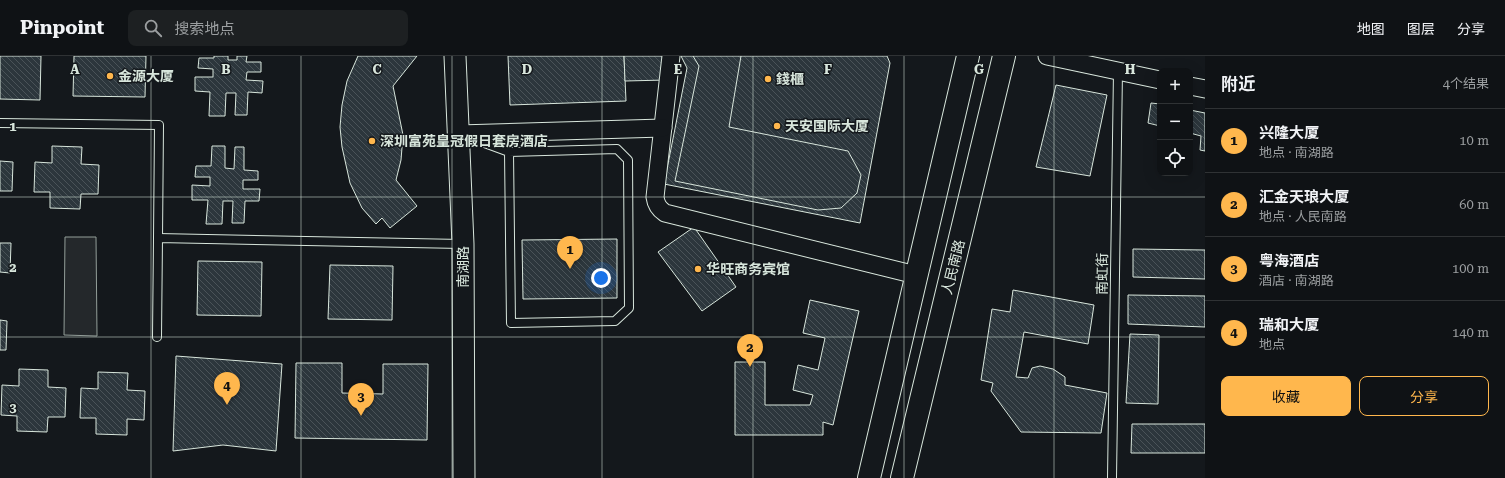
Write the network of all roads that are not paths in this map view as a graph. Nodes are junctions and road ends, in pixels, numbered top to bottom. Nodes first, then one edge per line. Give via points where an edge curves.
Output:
1 (455, 56) edge
2 (671, 56) edge
3 (968, 56) edge
4 (1004, 56) edge
5 (1047, 56) edge
6 (1118, 71) junction
7 (1157, 79) edge
8 (1193, 87) edge
9 (1205, 89) edge
10 (0, 123) edge
11 (663, 128) junction
12 (459, 134) junction
13 (510, 152) junction
14 (158, 238) junction
15 (463, 244) junction
16 (916, 275) junction
17 (157, 337) dead end
18 (464, 478) edge
19 (869, 478) edge
20 (902, 478) edge
21 (1112, 478) edge

1 - 12 street, 南湖路
2 - 11 street
3 - 16 main road
4 - 20 main road, 人民南路
5 - 6 street
6 - 7 street
6 - 21 lane, 南虹街
8 - 9 street
10 - 14 lane via 159,125
11 - 12 street
11 - 16 street via 655,197 656,204 665,213
12 - 13 lane
12 - 15 street, 南湖路
13 - 13 lane via 617,149 628,160 629,308 615,321 511,323
14 - 15 lane
14 - 17 lane
15 - 18 street, 南湖路
16 - 19 main road

